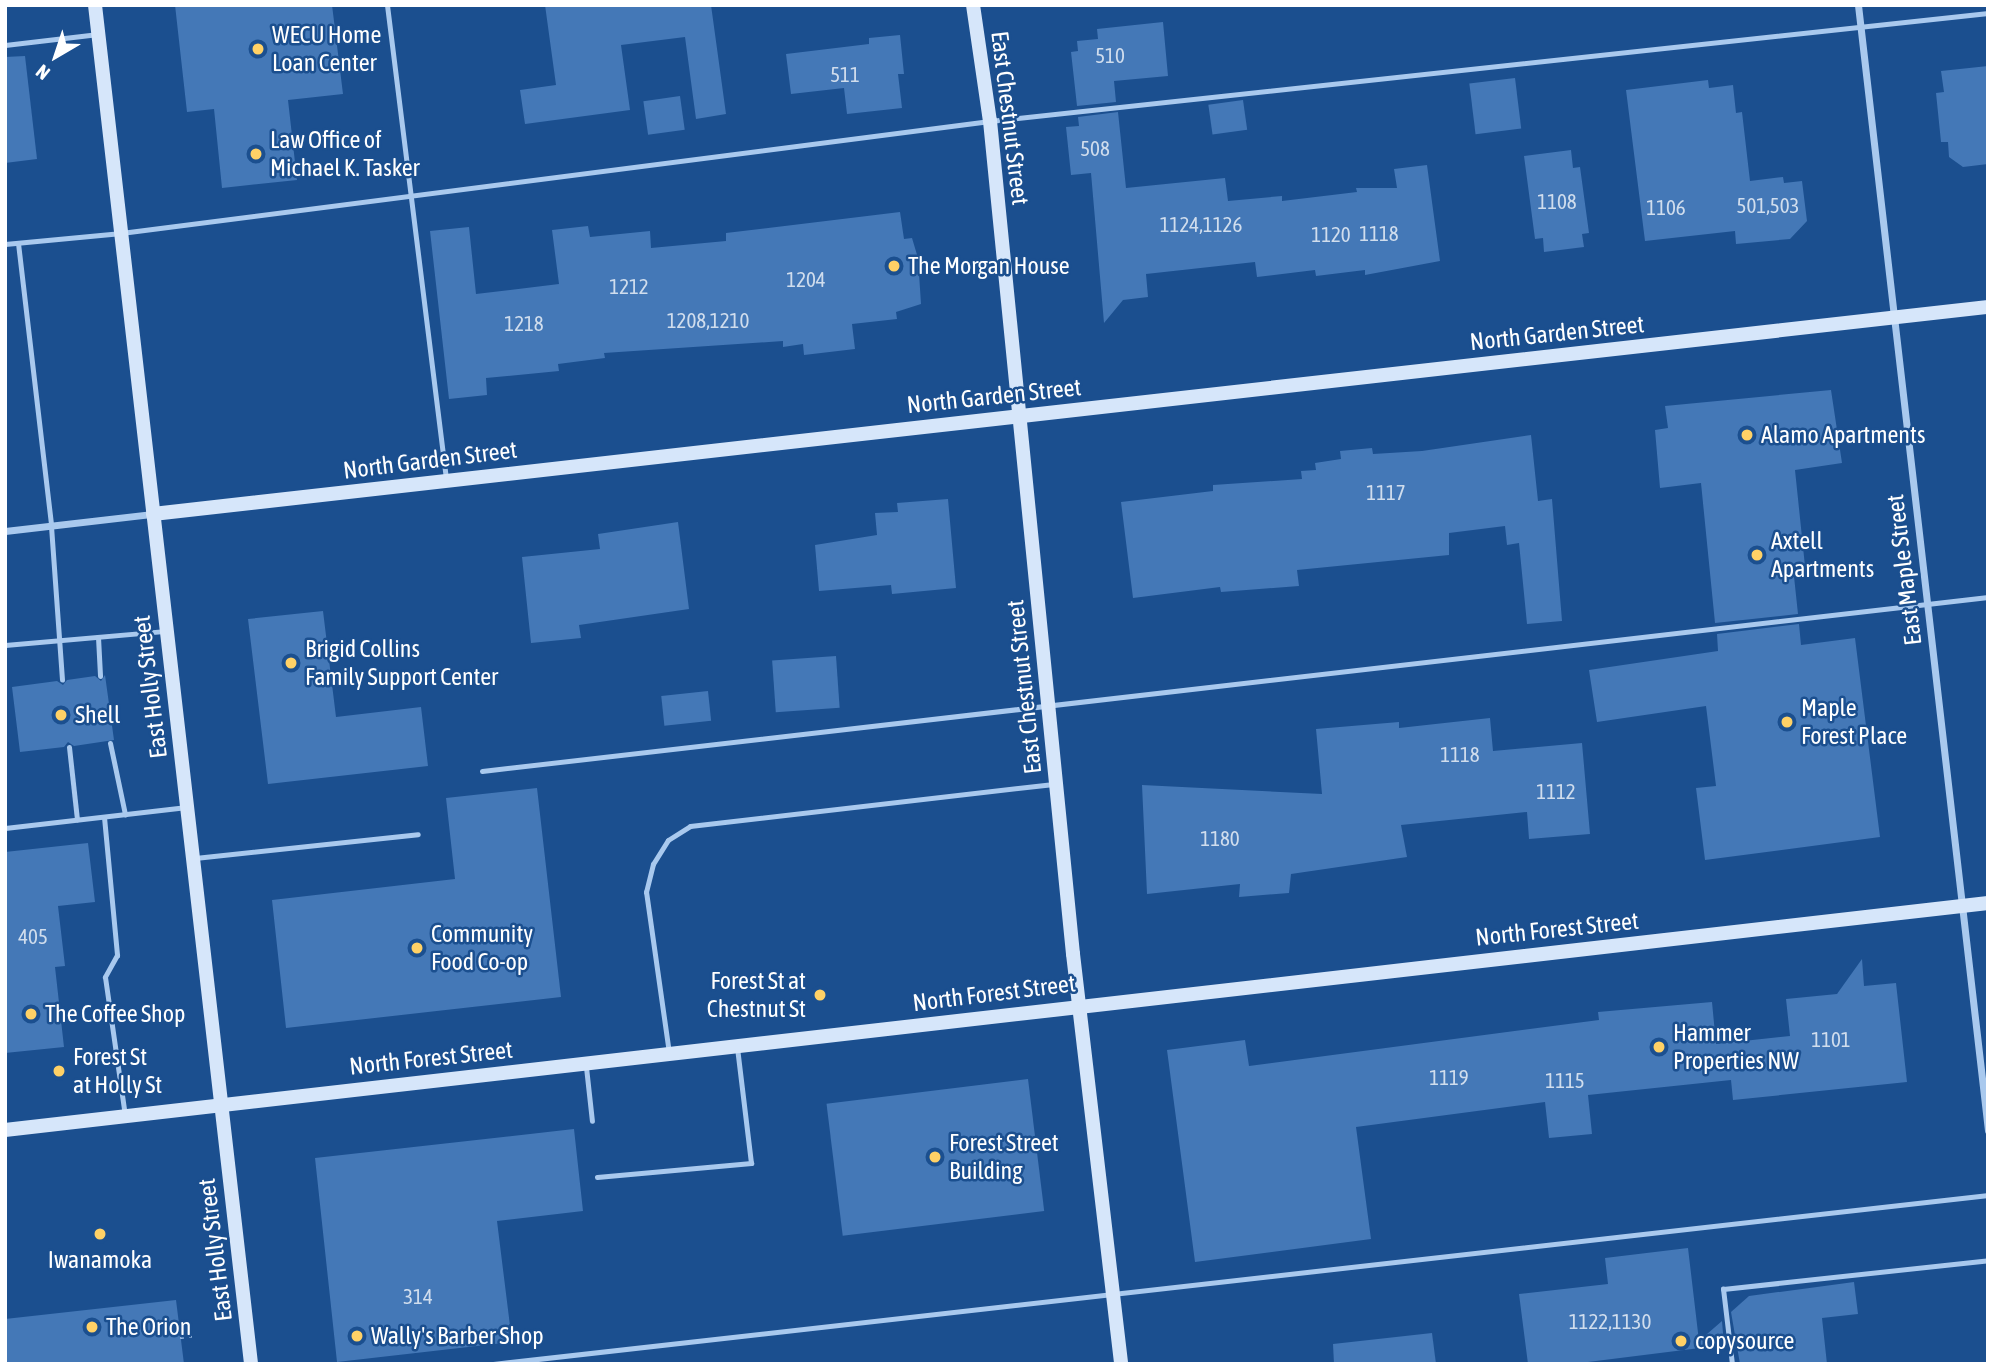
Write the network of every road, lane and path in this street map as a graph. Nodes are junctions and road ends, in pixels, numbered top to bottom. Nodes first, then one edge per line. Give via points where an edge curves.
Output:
1 (95, 5) edge
2 (387, 5) edge
3 (973, 5) edge
4 (1858, 5) edge
5 (1988, 13) edge
6 (1860, 29) junction
7 (98, 34) junction
8 (5, 45) edge
9 (990, 121) junction
10 (411, 194) junction
11 (121, 233) junction
12 (18, 243) junction
13 (5, 244) edge
14 (1988, 307) edge
15 (1894, 318) junction
16 (1020, 416) junction
17 (446, 481) junction
18 (153, 514) junction
19 (51, 526) junction
20 (5, 531) edge
21 (1988, 597) edge
22 (1927, 605) junction
23 (166, 631) junction
24 (98, 637) junction
25 (59, 640) junction
26 (5, 645) edge
27 (100, 676) dead end
28 (62, 680) dead end
29 (1049, 706) junction
30 (110, 743) dead end
31 (69, 747) dead end
32 (482, 771) dead end
33 (1056, 784) junction
34 (187, 807) junction
35 (125, 814) junction
36 (104, 817) junction
37 (77, 820) junction
38 (5, 828) edge
39 (418, 834) dead end
40 (193, 858) junction
41 (1988, 903) edge
42 (1962, 906) junction
43 (1080, 1006) junction
44 (737, 1046) junction
45 (669, 1053) junction
46 (585, 1063) junction
47 (221, 1105) junction
48 (125, 1116) junction
49 (592, 1121) dead end
50 (5, 1130) edge
51 (1988, 1131) edge
52 (597, 1177) dead end
53 (1988, 1195) edge
54 (1988, 1260) edge
55 (1113, 1294) junction
56 (196, 1334) dead end
57 (180, 1336) dead end
58 (251, 1364) edge
59 (493, 1364) edge
60 (1121, 1364) edge
61 (1732, 1364) edge

1 - 7 main road, East Holly Street
2 - 10 lane
3 - 9 main road, East Chestnut Street
4 - 6 street, East Maple Street
5 - 6 lane
6 - 9 lane
6 - 15 street, East Maple Street
7 - 8 lane
7 - 11 main road, East Holly Street
9 - 10 lane
9 - 16 main road, East Chestnut Street
10 - 11 lane
10 - 17 lane
11 - 12 lane
11 - 18 main road, East Holly Street
12 - 13 lane
12 - 19 lane
14 - 15 main road, North Garden Street
15 - 16 main road, North Garden Street
15 - 22 street, East Maple Street
16 - 17 main road, North Garden Street
16 - 29 main road, East Chestnut Street
17 - 18 main road, North Garden Street
18 - 19 street, North Garden Street
18 - 23 main road, East Holly Street
19 - 20 street, North Garden Street
19 - 25 lane
21 - 22 lane
22 - 29 lane
22 - 42 street, East Maple Street
23 - 24 lane
23 - 34 main road, East Holly Street
24 - 25 lane
24 - 27 lane
25 - 26 lane
25 - 28 lane
29 - 32 lane
29 - 33 main road, East Chestnut Street
30 - 35 lane
31 - 37 lane
33 - 43 main road, East Chestnut Street
33 - 45 lane via 690,826 668,840 653,864 646,892
34 - 35 lane
34 - 40 main road, East Holly Street
35 - 36 lane
36 - 37 lane
36 - 48 lane via 117,955 105,977
37 - 38 lane
39 - 40 lane
40 - 47 main road, East Holly Street
41 - 42 main road, North Forest Street
42 - 43 main road, North Forest Street
42 - 51 street, East Maple Street
43 - 44 main road, North Forest Street
43 - 55 main road, East Chestnut Street
44 - 45 main road, North Forest Street
44 - 52 lane via 751,1163
45 - 46 main road, North Forest Street
46 - 47 main road, North Forest Street
46 - 49 lane
47 - 48 main road, North Forest Street
47 - 58 main road, East Holly Street
48 - 50 main road, North Forest Street
53 - 55 lane
54 - 61 lane via 1723,1289
55 - 59 lane
55 - 60 main road, East Chestnut Street
56 - 57 path

